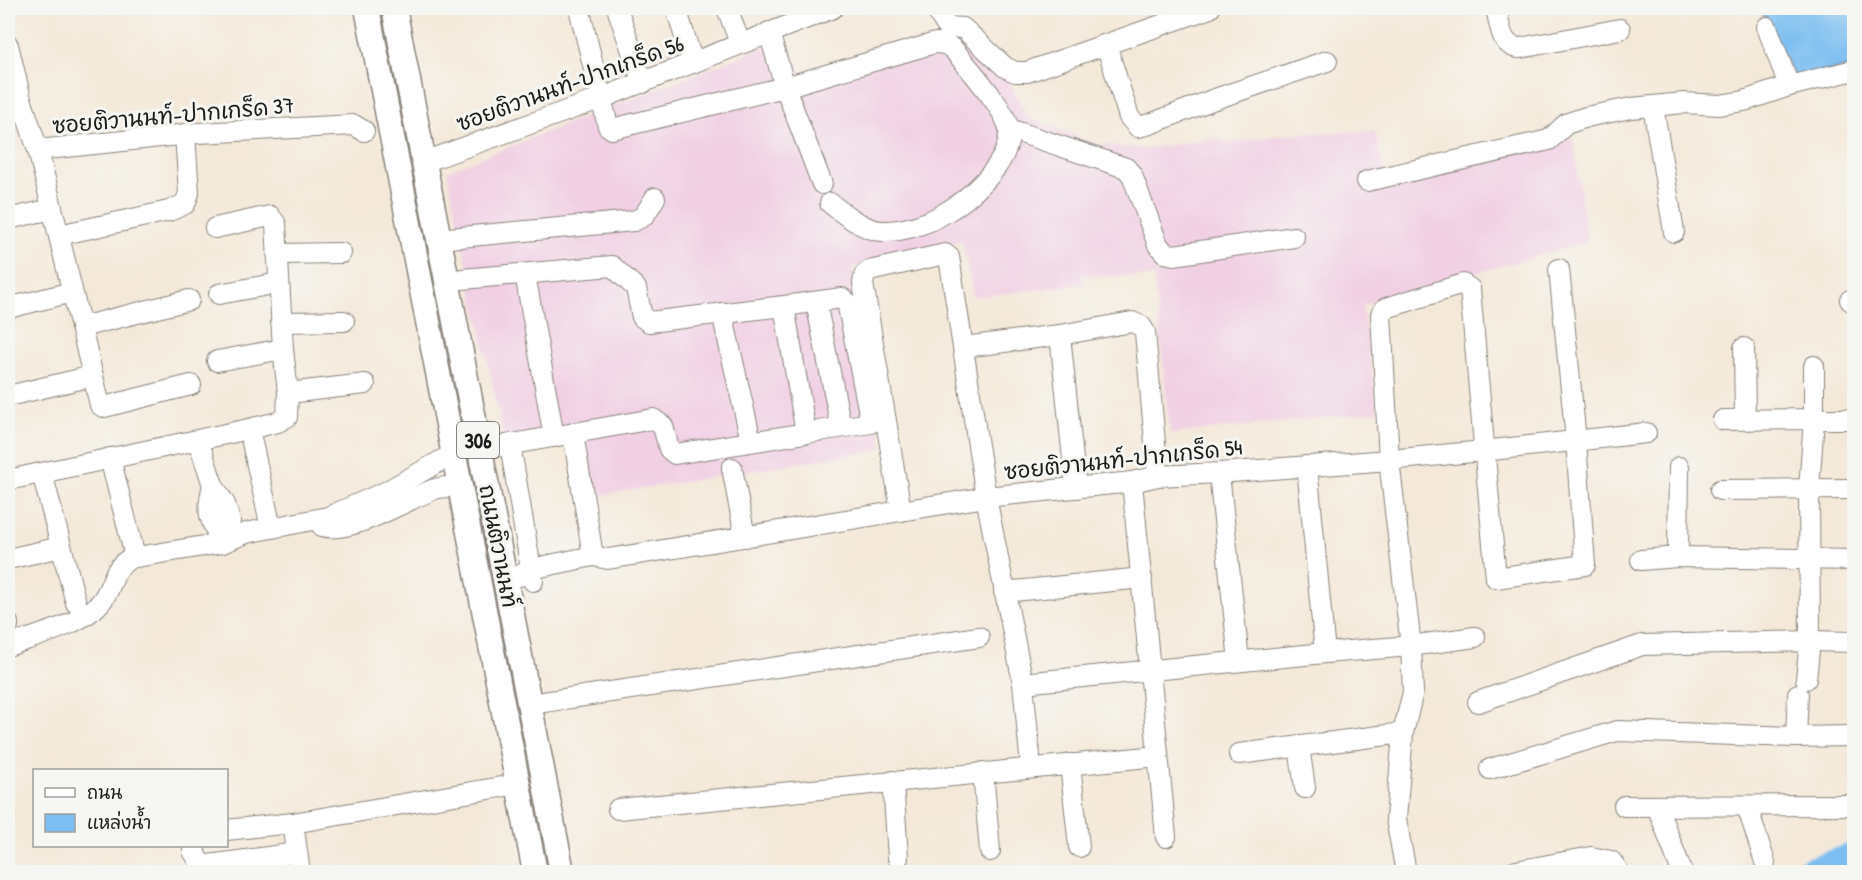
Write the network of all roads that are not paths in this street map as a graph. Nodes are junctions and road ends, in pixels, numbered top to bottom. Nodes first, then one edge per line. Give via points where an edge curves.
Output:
1 (368, 8) edge
2 (394, 8) edge
3 (579, 8) edge
4 (676, 8) edge
5 (727, 8) edge
6 (833, 8) edge
7 (935, 8) edge
8 (1210, 8) edge
9 (1496, 8) edge
10 (618, 11) dead end
11 (1767, 27) dead end
12 (1620, 29) dead end
13 (769, 32) junction
14 (740, 43) junction
15 (1106, 44) junction
16 (8, 45) edge
17 (1327, 61) dead end
18 (693, 63) junction
19 (1854, 70) edge
20 (643, 83) junction
21 (1789, 86) junction
22 (785, 87) junction
23 (602, 98) junction
24 (14, 101) edge
25 (1653, 106) junction
26 (390, 128) junction
27 (1009, 129) junction
28 (185, 134) junction
29 (38, 150) junction
30 (424, 162) junction
31 (1367, 181) dead end
32 (822, 184) dead end
33 (655, 198) dead end
34 (830, 204) dead end
35 (52, 209) junction
36 (8, 219) edge
37 (215, 228) dead end
38 (1674, 232) dead end
39 (59, 235) junction
40 (1294, 237) dead end
41 (438, 239) junction
42 (341, 253) dead end
43 (277, 254) junction
44 (1559, 269) dead end
45 (525, 274) junction
46 (447, 282) junction
47 (279, 283) junction
48 (72, 292) junction
49 (219, 294) dead end
50 (189, 300) dead end
51 (816, 302) junction
52 (784, 306) junction
53 (8, 308) edge
54 (722, 313) junction
55 (344, 321) dead end
56 (281, 322) junction
57 (81, 327) junction
58 (1059, 335) junction
59 (964, 347) junction
60 (1744, 348) dead end
61 (283, 349) junction
62 (218, 361) dead end
63 (1814, 366) dead end
64 (93, 376) junction
65 (365, 384) dead end
66 (191, 385) dead end
67 (288, 393) junction
68 (8, 396) edge
69 (1745, 419) junction
70 (1814, 419) junction
71 (1854, 419) edge
72 (1723, 420) dead end
73 (841, 428) junction
74 (249, 429) junction
75 (806, 433) junction
76 (1646, 433) dead end
77 (564, 435) junction
78 (198, 440) junction
79 (751, 441) junction
80 (1576, 441) junction
81 (510, 444) junction
82 (479, 450) junction
83 (1483, 452) junction
84 (453, 454) junction
85 (110, 458) junction
86 (1389, 460) junction
87 (1307, 466) junction
88 (1679, 466) dead end
89 (732, 468) dead end
90 (42, 473) junction
91 (1219, 473) junction
92 (1158, 476) junction
93 (8, 480) edge
94 (1132, 482) junction
95 (458, 486) junction
96 (1076, 488) junction
97 (1809, 489) junction
98 (1854, 489) edge
99 (1720, 490) dead end
100 (986, 497) junction
101 (900, 511) junction
102 (305, 521) junction
103 (271, 528) junction
104 (745, 537) junction
105 (222, 543) junction
106 (61, 547) junction
107 (133, 548) dead end
108 (1678, 557) junction
109 (601, 558) junction
110 (8, 560) edge
111 (1641, 560) dead end
112 (1810, 560) junction
113 (1854, 560) edge
114 (522, 576) junction
115 (1142, 578) junction
116 (1004, 592) junction
117 (76, 603) dead end
118 (979, 637) dead end
119 (1474, 637) dead end
120 (1810, 641) junction
121 (1854, 642) edge
122 (8, 646) edge
123 (1411, 646) junction
124 (1325, 652) junction
125 (1239, 662) junction
126 (1150, 670) junction
127 (1023, 683) junction
128 (1478, 702) dead end
129 (530, 704) junction
130 (1403, 733) junction
131 (1854, 736) edge
132 (1796, 737) junction
133 (1299, 746) junction
134 (1239, 754) dead end
135 (1158, 756) junction
136 (1070, 764) junction
137 (1031, 767) junction
138 (1490, 769) dead end
139 (983, 772) junction
140 (544, 780) junction
141 (893, 781) junction
142 (518, 784) junction
143 (1305, 788) dead end
144 (1854, 805) edge
145 (1624, 806) dead end
146 (1657, 806) junction
147 (1747, 807) junction
148 (618, 808) dead end
149 (293, 823) junction
150 (228, 830) edge
151 (1166, 837) dead end
152 (195, 847) edge
153 (1079, 847) dead end
154 (990, 851) dead end
155 (898, 858) dead end
156 (1765, 862) dead end
157 (299, 863) edge
158 (204, 869) edge
159 (535, 873) edge
160 (562, 873) edge
161 (1406, 873) edge
162 (1511, 873) edge
163 (1619, 873) edge
164 (1682, 873) edge

1 - 26 main road, ถนนติวานนท์ / 306
2 - 30 main road, ถนนติวานนท์ / 306
3 - 23 street
4 - 18 street
5 - 14 street
6 - 13 street, ซอยติวานนท์-ปากเกร็ด 56
7 - 15 street via 947,27 963,28 1015,72 1027,72
8 - 15 street
9 - 12 street via 1503,38 1513,48
10 - 20 street
11 - 21 street
13 - 14 street, ซอยติวานนท์-ปากเกร็ด 56
13 - 22 street
14 - 18 street, ซอยติวานนท์-ปากเกร็ด 56
15 - 17 street via 1129,117 1138,127
16 - 24 street
18 - 20 street, ซอยติวานนท์-ปากเกร็ด 56
19 - 21 street
20 - 23 street, ซอยติวานนท์-ปากเกร็ด 56
21 - 25 street via 1719,105
22 - 23 street via 616,129 608,126
22 - 27 street via 935,43 945,44 997,105
22 - 32 street
23 - 30 street, ซอยติวานนท์-ปากเกร็ด 56
24 - 29 street
25 - 31 street via 1586,117 1566,124 1549,140
25 - 38 street
26 - 28 street, ซอยติวานนท์-ปากเกร็ด 37 via 364,131 354,125
26 - 84 main road, ถนนติวานนท์ / 306
27 - 34 street via 1008,146 995,168 970,196 942,215 905,229 880,232
27 - 40 street via 1126,168 1158,245 1165,253 1174,255
28 - 29 street, ซอยติวานนท์-ปากเกร็ด 37
28 - 39 street via 189,193 185,204
29 - 35 street
30 - 41 main road, ถนนติวานนท์ / 306
33 - 41 street via 644,216 634,221
35 - 36 street
35 - 39 street
37 - 43 street via 270,216 276,224
39 - 48 street
41 - 46 main road, ถนนติวานนท์ / 306
42 - 43 street
43 - 47 street
44 - 80 street
45 - 46 street
45 - 54 street via 612,266 636,288 642,317 649,322
45 - 77 street
46 - 82 main road, ถนนติวานนท์ / 306
47 - 49 street
47 - 56 street
48 - 53 street
48 - 57 street
50 - 57 street
51 - 52 street
51 - 73 street
51 - 73 street via 842,298 848,304 871,423
52 - 54 street
52 - 75 street
54 - 79 street
55 - 56 street
56 - 61 street
57 - 64 street
58 - 59 street
58 - 92 street via 1132,322 1141,326
58 - 96 street
59 - 100 street
59 - 101 street via 948,255 866,274 863,283
60 - 69 street
61 - 62 street
61 - 67 street
63 - 70 street
64 - 66 street via 100,405 104,407
64 - 68 street
65 - 67 street
67 - 74 street via 287,417
69 - 70 street
69 - 72 street
70 - 71 street
70 - 97 street
73 - 75 street
74 - 78 street
74 - 103 street
75 - 79 street
76 - 80 street, ซอยติวานนท์-ปากเกร็ด 54
77 - 79 street via 653,419 663,426 669,449 675,453
77 - 81 street
77 - 109 street
78 - 85 street
78 - 105 street via 230,521
80 - 83 street, ซอยติวานนท์-ปากเกร็ด 54
80 - 83 street via 1585,565 1496,578
81 - 82 street
81 - 114 street
82 - 114 main road, ถนนติวานนท์ / 306
83 - 86 street, ซอยติวานนท์-ปากเกร็ด 54
83 - 86 street via 1470,289 1463,284 1382,310
84 - 95 main road, ถนนติวานนท์ / 306
84 - 102 street via 356,506
85 - 90 street
85 - 107 street
86 - 87 street, ซอยติวานนท์-ปากเกร็ด 54
86 - 123 street
87 - 91 street, ซอยติวานนท์-ปากเกร็ด 54
87 - 124 street
88 - 108 street
89 - 104 street
90 - 93 street
90 - 106 street
91 - 92 street, ซอยติวานนท์-ปากเกร็ด 54
91 - 125 street
92 - 94 street, ซอยติวานนท์-ปากเกร็ด 54
94 - 96 street, ซอยติวานนท์-ปากเกร็ด 54
94 - 115 street
95 - 102 street via 437,489 340,526 330,528
95 - 142 main road, ถนนติวานนท์ / 306
96 - 100 street, ซอยติวานนท์-ปากเกร็ด 54
97 - 98 street
97 - 99 street
97 - 112 street
100 - 101 street, ซอยติวานนท์-ปากเกร็ด 54
100 - 116 street
101 - 104 street, ซอยติวานนท์-ปากเกร็ด 54
102 - 103 street
103 - 105 street
104 - 109 street, ซอยติวานนท์-ปากเกร็ด 54
105 - 122 street via 131,558 122,563 103,601 91,612
106 - 110 street
106 - 117 street
108 - 111 street
108 - 112 street
109 - 114 street, ซอยติวานนท์-ปากเกร็ด 54
112 - 113 street
112 - 120 street
114 - 129 main road, ถนนติวานนท์ / 306
115 - 116 street
115 - 126 street
116 - 127 street
118 - 129 street
119 - 123 street
120 - 121 street
120 - 128 street via 1642,645
120 - 132 street
123 - 124 street
123 - 130 street via 1413,692
124 - 125 street
125 - 126 street
126 - 127 street
126 - 135 street
127 - 137 street
129 - 140 main road, ถนนติวานนท์ / 306
130 - 133 street
130 - 161 street via 1396,819
131 - 132 street
132 - 138 street via 1617,731
133 - 134 street
133 - 143 street
135 - 136 street
135 - 151 street
136 - 137 street
136 - 153 street
137 - 139 street
139 - 141 street
139 - 154 street
140 - 142 main road
140 - 160 main road, ถนนติวานนท์ / 306
141 - 148 street
141 - 155 street
142 - 149 street
142 - 159 main road, ถนนติวานนท์ / 306
144 - 147 street
145 - 146 street
146 - 147 street
146 - 164 street
147 - 156 street
149 - 150 street
149 - 157 street
152 - 158 street via 193,851
157 - 158 street
162 - 163 street via 1591,857 1611,861

